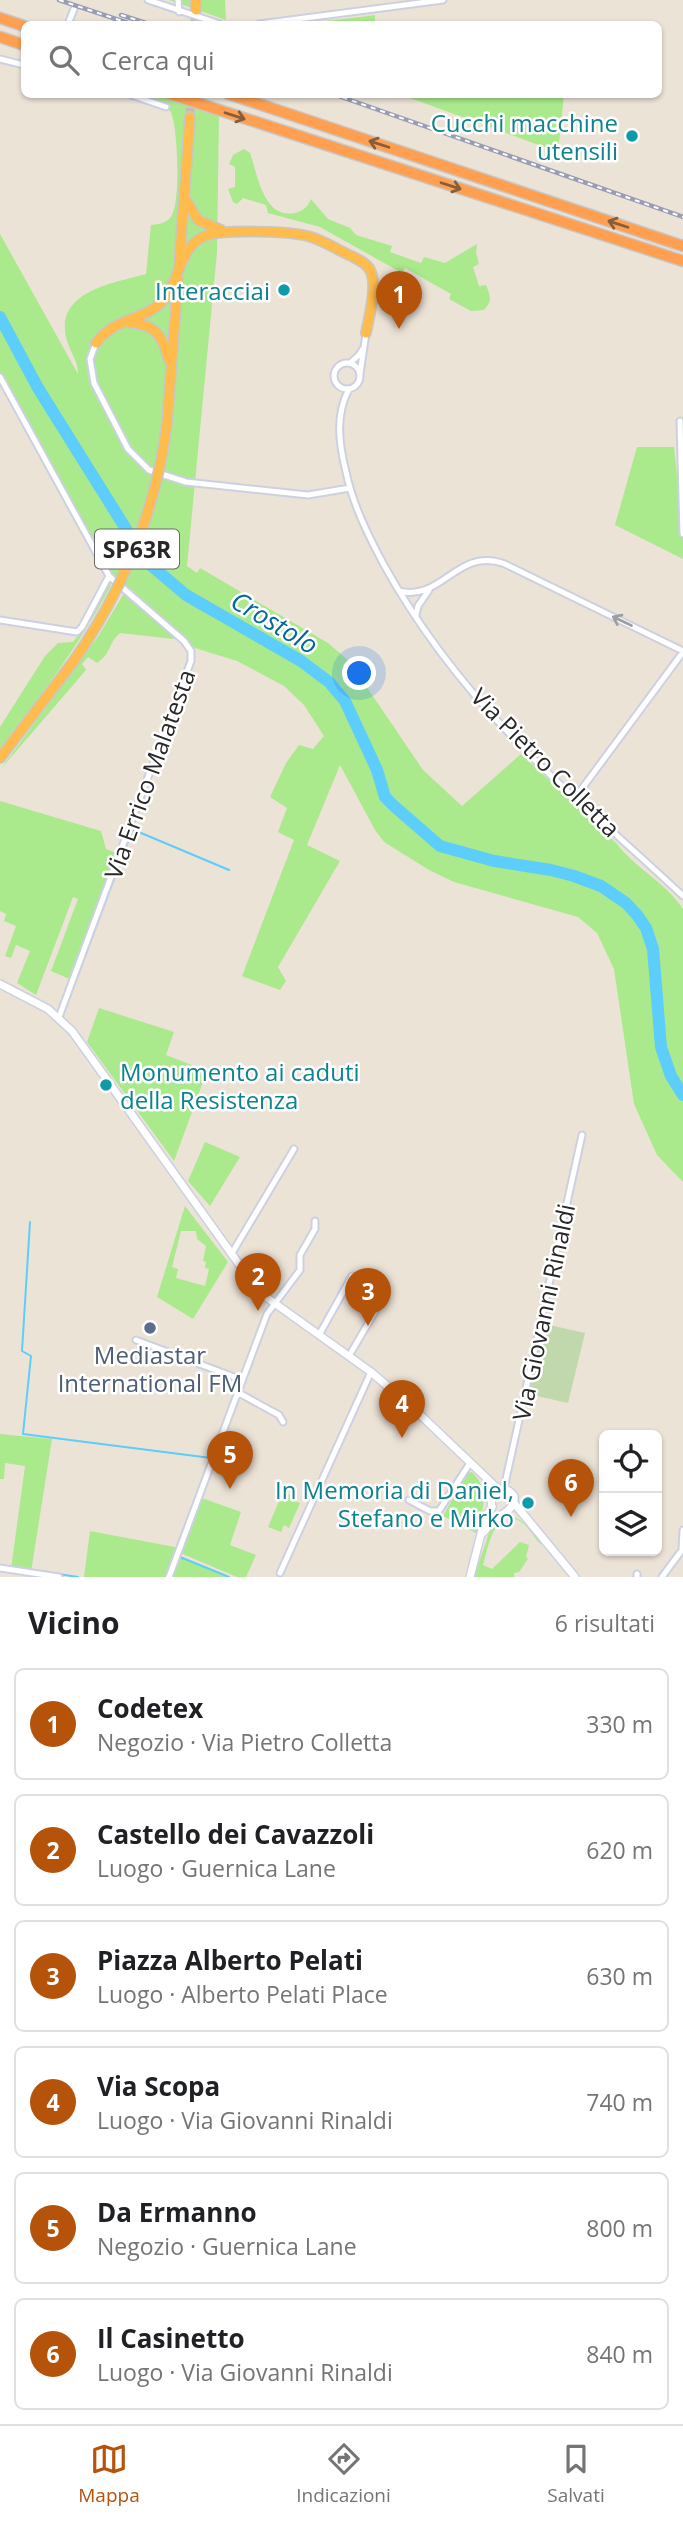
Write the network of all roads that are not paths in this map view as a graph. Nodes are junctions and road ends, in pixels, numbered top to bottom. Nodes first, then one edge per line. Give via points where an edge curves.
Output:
1 (148, 0) edge
2 (178, 0) edge
3 (196, 0) edge
4 (443, 0) edge
5 (403, 2) edge
6 (74, 9) dead end
7 (196, 10) tunnel mouth
8 (178, 12) junction
9 (0, 18) edge
10 (69, 21) edge
11 (210, 21) edge
12 (279, 21) edge
13 (21, 25) edge
14 (0, 37) edge
15 (21, 45) edge
16 (0, 59) edge
17 (21, 64) edge
18 (140, 98) edge
19 (182, 98) edge
20 (241, 98) edge
21 (166, 107) dead end
22 (190, 117) tunnel mouth
23 (184, 195) junction
24 (226, 232) junction
25 (683, 246) edge
26 (683, 261) edge
27 (179, 270) junction
28 (122, 321) junction
29 (366, 333) junction
30 (96, 343) joint
31 (350, 363) junction
32 (171, 369) junction
33 (360, 374) junction
34 (0, 377) edge
35 (341, 387) junction
36 (349, 389) junction
37 (341, 407) junction
38 (680, 421) dead end
39 (350, 488) junction
40 (683, 534) edge
41 (109, 576) junction
42 (433, 586) junction
43 (399, 591) junction
44 (416, 616) junction
45 (0, 620) edge
46 (683, 652) edge
47 (0, 758) edge
48 (575, 798) junction
49 (683, 896) edge
50 (0, 984) edge
51 (59, 1017) junction
52 (582, 1135) dead end
53 (294, 1149) dead end
54 (315, 1221) dead end
55 (232, 1254) junction
56 (352, 1276) dead end
57 (380, 1303) dead end
58 (274, 1305) junction
59 (319, 1335) junction
60 (136, 1340) dead end
61 (349, 1356) junction
62 (371, 1372) junction
63 (242, 1380) junction
64 (237, 1392) junction
65 (283, 1422) dead end
66 (470, 1463) junction
67 (498, 1491) junction
68 (408, 1500) dead end
69 (492, 1507) junction
70 (509, 1508) junction
71 (683, 1530) edge
72 (482, 1535) junction
73 (0, 1568) edge
74 (280, 1573) dead end
75 (59, 1577) edge
76 (169, 1577) edge
77 (470, 1577) edge
78 (575, 1577) edge
79 (662, 1577) edge

1 - 8 street
2 - 8 street
3 - 7 highway
4 - 5 street
5 - 12 street
6 - 10 street
8 - 11 street
9 - 13 highway
14 - 15 highway
16 - 17 street
18 - 21 street
19 -> 26 highway
25 -> 20 highway
22 - 23 highway, SP63R
23 - 24 highway via 198,220
23 - 27 highway, SP63R
24 - 27 highway via 197,240
24 - 29 highway via 305,235 365,264 373,284
27 - 28 highway via 157,306
27 - 32 highway, SP63R
28 - 30 highway
28 - 32 highway via 146,325 158,333
29 - 31 street via 362,351
29 - 33 street
30 - 39 street via 90,359 94,383 128,449 152,471 186,482 308,495
31 - 33 street
31 - 35 street via 335,372
32 - 47 highway, SP63R, bridge via 155,491 136,551 73,662
33 - 36 street via 358,383
34 - 41 street, Via Errico Malatesta
35 - 36 street
35 - 37 street
36 - 37 street, Via Pietro Colletta
37 - 39 street, Via Pietro Colletta via 341,445
38 - 40 street
39 - 43 street, Via Pietro Colletta
41 - 45 street via 77,632
41 - 51 street, Via Errico Malatesta via 184,641 191,660
42 - 43 street via 421,593
42 - 44 street
46 -> 42 street via 497,561 474,561
43 - 44 street, Via Pietro Colletta
44 - 48 street, Via Pietro Colletta via 462,678
46 - 48 street
48 - 49 street, Via Pietro Colletta
50 - 51 street, Via Giovanni Rinaldi
51 - 55 street, Via Giovanni Rinaldi
52 - 67 street, Via Giovanni Rinaldi
53 - 55 street
54 - 58 street via 300,1255 300,1270
55 - 58 street, Via Giovanni Rinaldi
56 - 59 street
57 - 61 street
58 - 59 street, Via Giovanni Rinaldi
58 - 63 street via 267,1312
59 - 61 street, Via Giovanni Rinaldi
60 - 63 street
61 - 62 street, Via Giovanni Rinaldi
62 - 66 street, Via Giovanni Rinaldi
62 - 74 street
63 - 64 street
64 - 65 street via 279,1415
64 - 76 street
66 - 67 street, Via Giovanni Rinaldi
66 - 68 street via 439,1511
67 - 69 street, Via Giovanni Rinaldi
67 - 70 street, Via Giovanni Rinaldi via 512,1493
69 - 70 street
69 - 72 street, Via Giovanni Rinaldi
70 - 72 street via 492,1520
70 - 78 street via 528,1518
71 - 79 street via 682,1550
72 - 77 street, Via Giovanni Rinaldi
73 - 75 street

